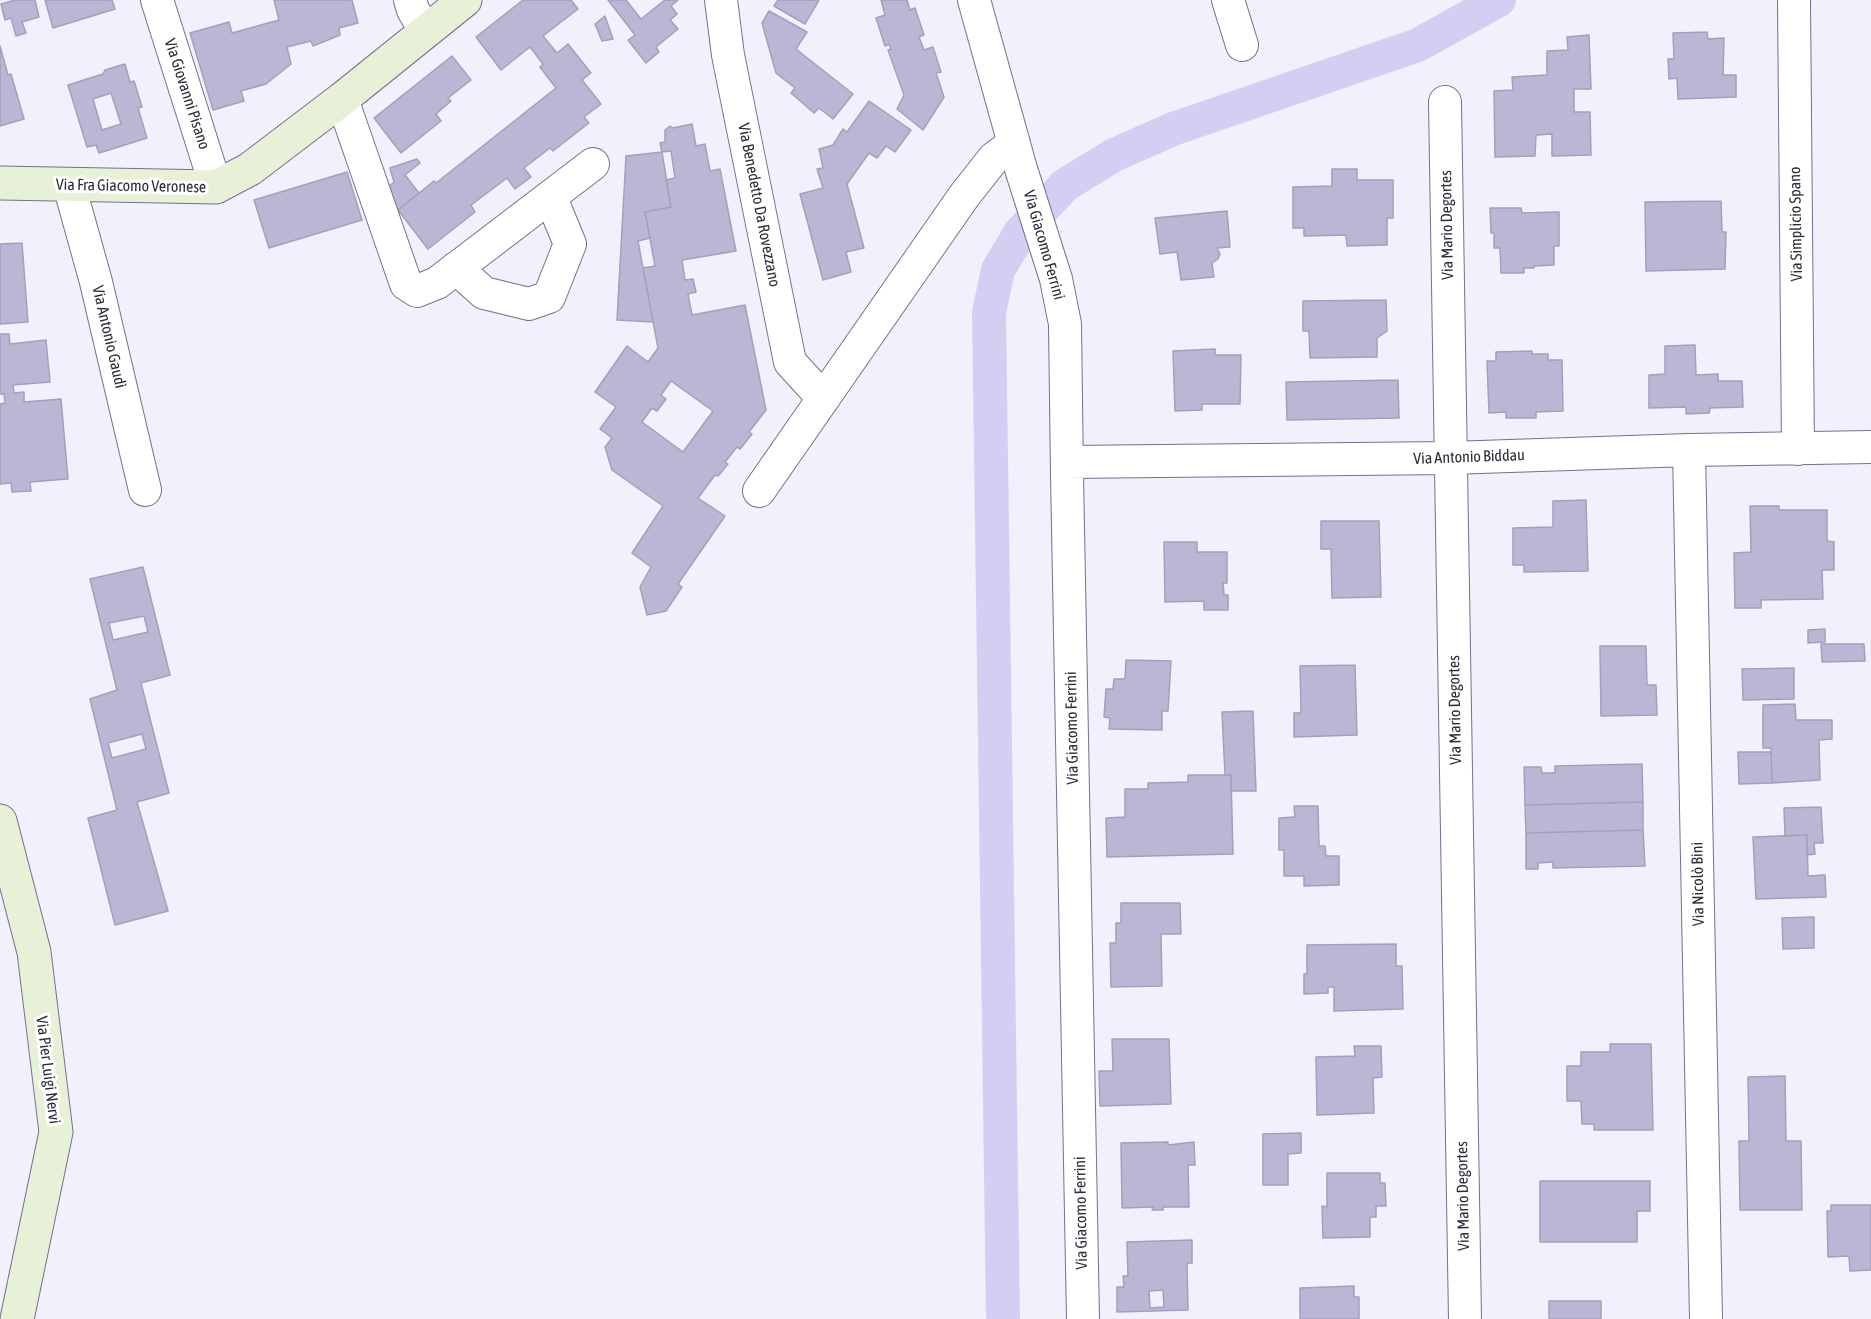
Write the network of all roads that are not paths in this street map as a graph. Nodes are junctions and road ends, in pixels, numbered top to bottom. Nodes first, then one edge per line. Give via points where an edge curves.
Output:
1 (157, 0) edge
2 (411, 0) edge
3 (465, 0) edge
4 (721, 0) edge
5 (974, 0) edge
6 (1228, 0) edge
7 (1794, 0) edge
8 (426, 30) junction
9 (1242, 45) dead end
10 (342, 99) junction
11 (1445, 102) dead end
12 (1018, 156) junction
13 (593, 164) dead end
14 (0, 183) edge
15 (69, 185) junction
16 (216, 188) junction
17 (551, 198) junction
18 (456, 268) junction
19 (822, 397) junction
20 (1871, 447) edge
21 (1798, 448) junction
22 (1689, 450) junction
23 (1450, 458) junction
24 (1067, 462) junction
25 (145, 490) dead end
26 (759, 490) dead end
27 (0, 821) edge
28 (18, 1319) edge
29 (1083, 1319) edge
30 (1465, 1319) edge
31 (1706, 1319) edge

1 - 16 street, Via Giovanni Pisano
2 - 8 street
3 - 8 street, Via Fra Giacomo Veronese
4 - 19 street, Via Benedetto Da Rovezzano via 728,55 790,362
5 - 12 street, Via Giacomo Ferrini
6 - 9 street
7 - 21 street, Via Simplicio Spano
8 - 10 street, Via Fra Giacomo Veronese
10 - 16 street, Via Fra Giacomo Veronese via 250,169
10 - 18 street via 405,284 417,291 437,283
11 - 23 street, Via Mario Degortes
12 - 19 street via 994,158
12 - 24 street, Via Giacomo Ferrini via 1056,279 1065,324
13 - 17 street
14 - 15 street, Via Fra Giacomo Veronese
15 - 16 street, Via Fra Giacomo Veronese
15 - 25 street, Via Antonio Gaudì
17 - 18 street
17 - 18 street via 570,244 549,297 530,304 484,293
19 - 26 street
20 - 21 street, Via Antonio Biddau
21 - 22 street, Via Antonio Biddau
22 - 23 street, Via Antonio Biddau
22 - 31 street, Via Nicolò Bini
23 - 24 street, Via Antonio Biddau
23 - 30 street, Via Mario Degortes
24 - 29 street, Via Giacomo Ferrini
27 - 28 street, Via Pier Luigi Nervi via 34,952 56,1132

